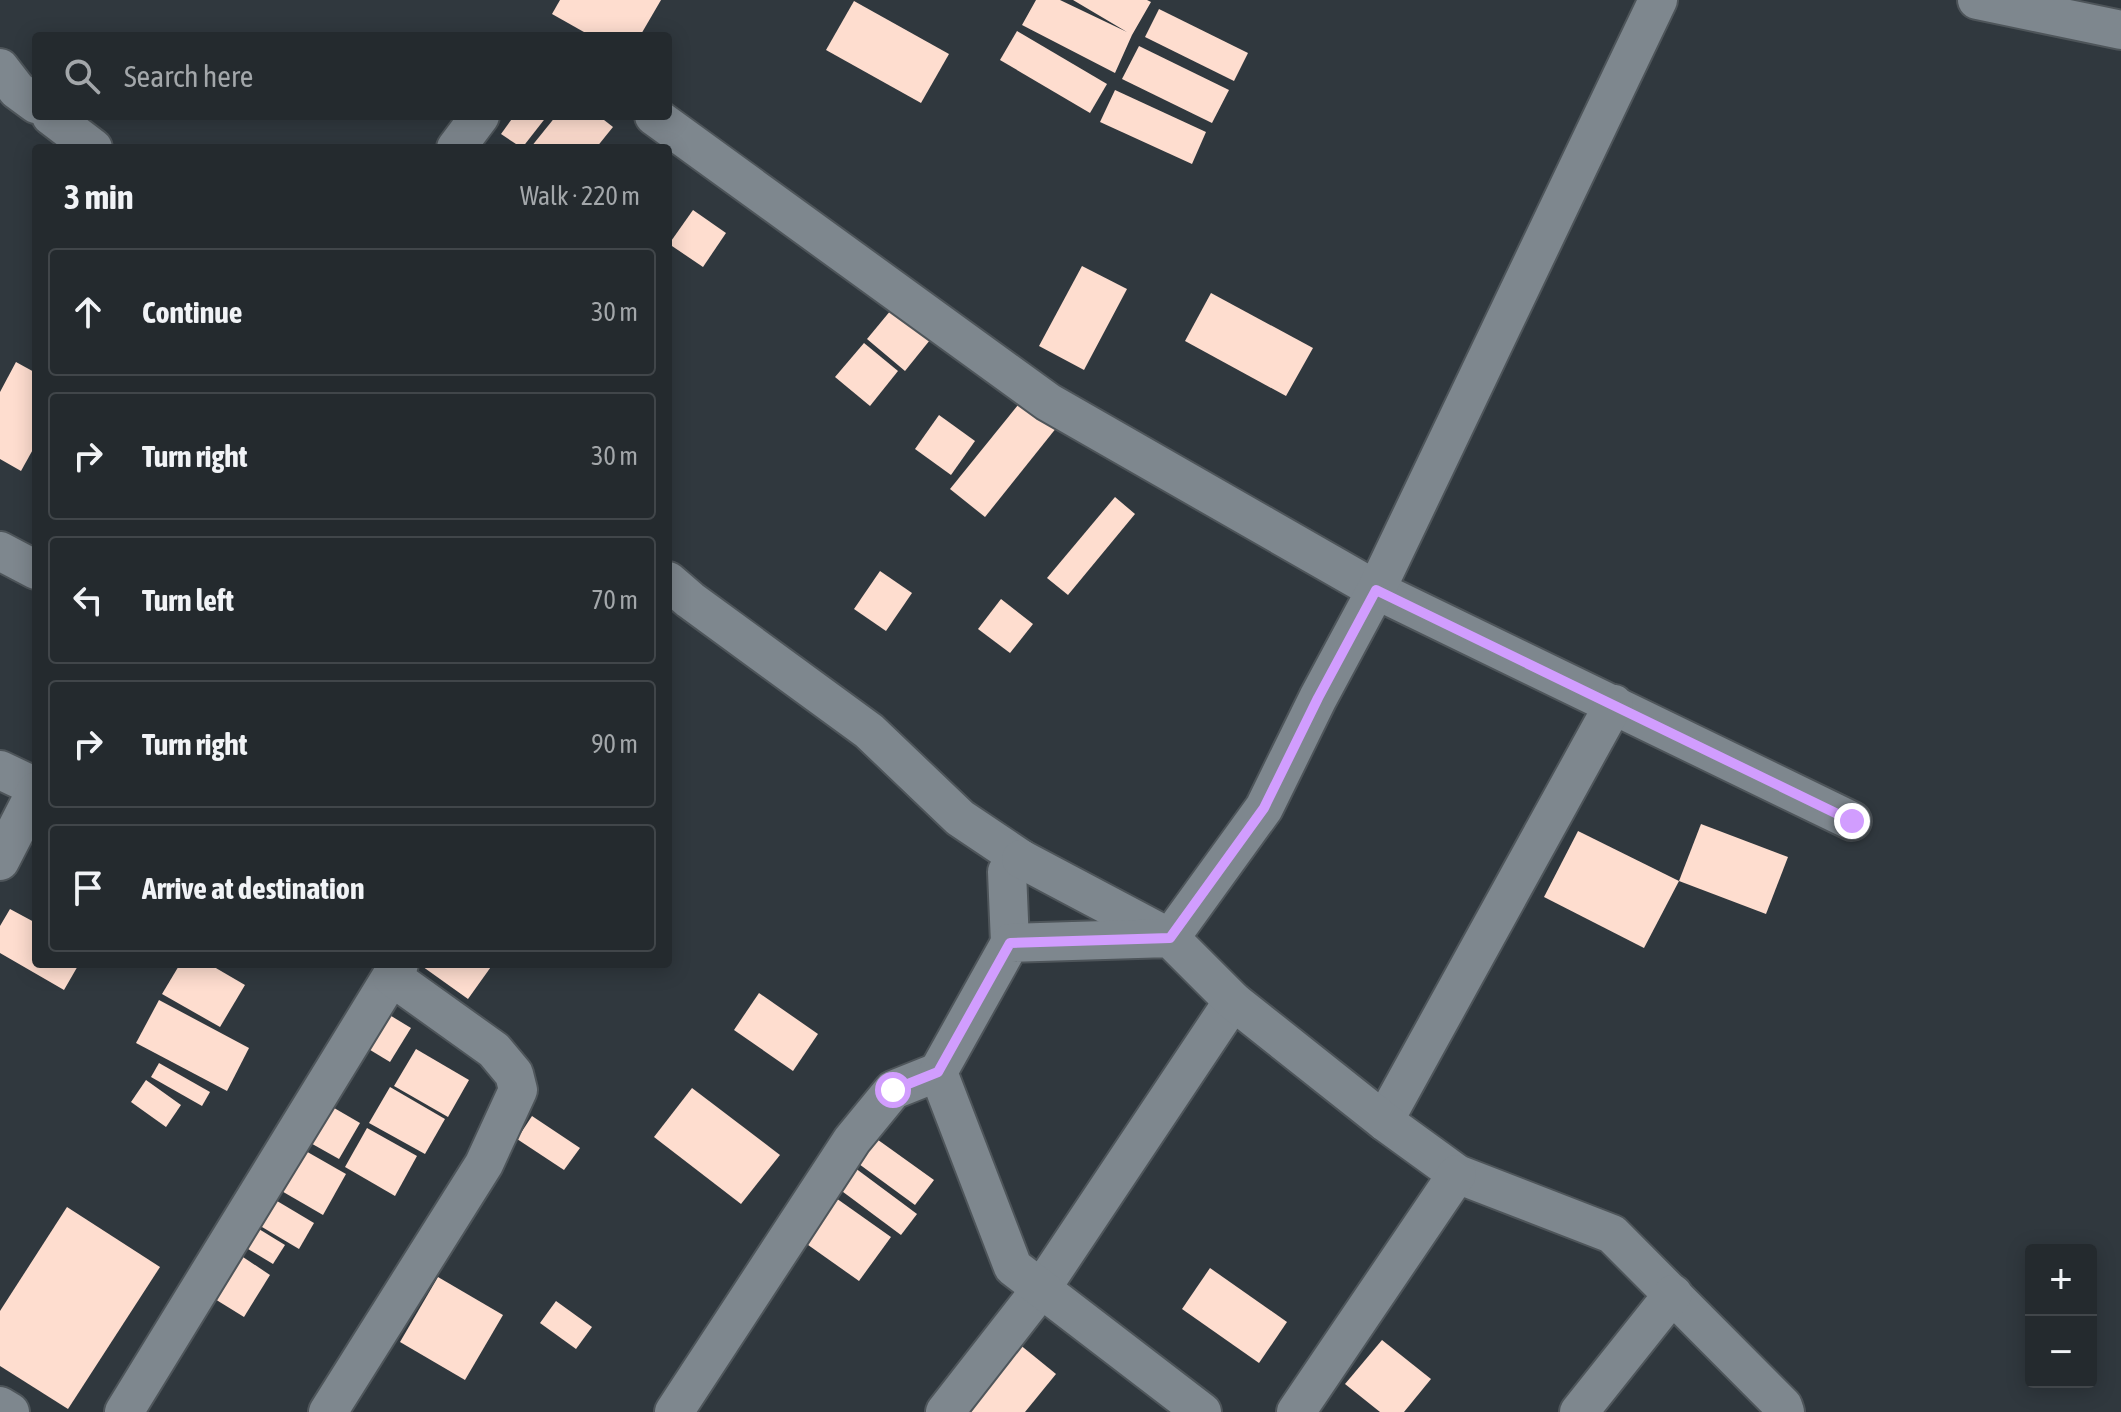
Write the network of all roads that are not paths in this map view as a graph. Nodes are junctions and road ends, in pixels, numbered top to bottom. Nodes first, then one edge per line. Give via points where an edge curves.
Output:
1 (1658, 0) edge
2 (1977, 0) edge
3 (2121, 30) edge
4 (0, 68) edge
5 (32, 101) edge
6 (56, 120) edge
7 (477, 120) edge
8 (660, 120) edge
9 (88, 144) edge
10 (459, 144) edge
11 (0, 551) edge
12 (32, 568) edge
13 (1376, 590) junction
14 (675, 600) edge
15 (1614, 704) junction
16 (0, 770) edge
17 (32, 787) edge
18 (32, 797) edge
19 (1852, 821) dead end
20 (1021, 859) junction
21 (0, 861) edge
22 (1170, 938) junction
23 (1010, 943) junction
24 (396, 971) edge
25 (1233, 1001) junction
26 (938, 1072) junction
27 (1384, 1121) junction
28 (1457, 1174) junction
29 (1041, 1289) junction
30 (1673, 1294) junction
31 (0, 1406) edge
32 (10, 1412) edge
33 (124, 1412) edge
34 (328, 1412) edge
35 (674, 1412) edge
36 (945, 1412) edge
37 (1202, 1412) edge
38 (1296, 1412) edge
39 (1579, 1412) edge
40 (1785, 1412) edge

1 - 13 street
2 - 3 street
4 - 5 street
6 - 9 street
7 - 10 street
8 - 13 street via 1048,402
11 - 12 street
13 - 15 street
13 - 22 street via 1264,808
14 - 20 street via 869,731 960,818
15 - 19 street
15 - 27 street
16 - 17 street
18 - 21 street
20 - 22 street
20 - 23 street via 1007,872
22 - 23 street
22 - 25 street
23 - 26 street
24 - 33 street
24 - 34 street via 494,1050 514,1074 518,1090 484,1164
25 - 27 street
25 - 29 street
26 - 29 street via 1013,1267
26 - 35 street via 893,1090 852,1140
27 - 28 street
28 - 30 street via 1612,1234
28 - 38 street
29 - 36 street
29 - 37 street
30 - 39 street
30 - 40 street
31 - 32 street

